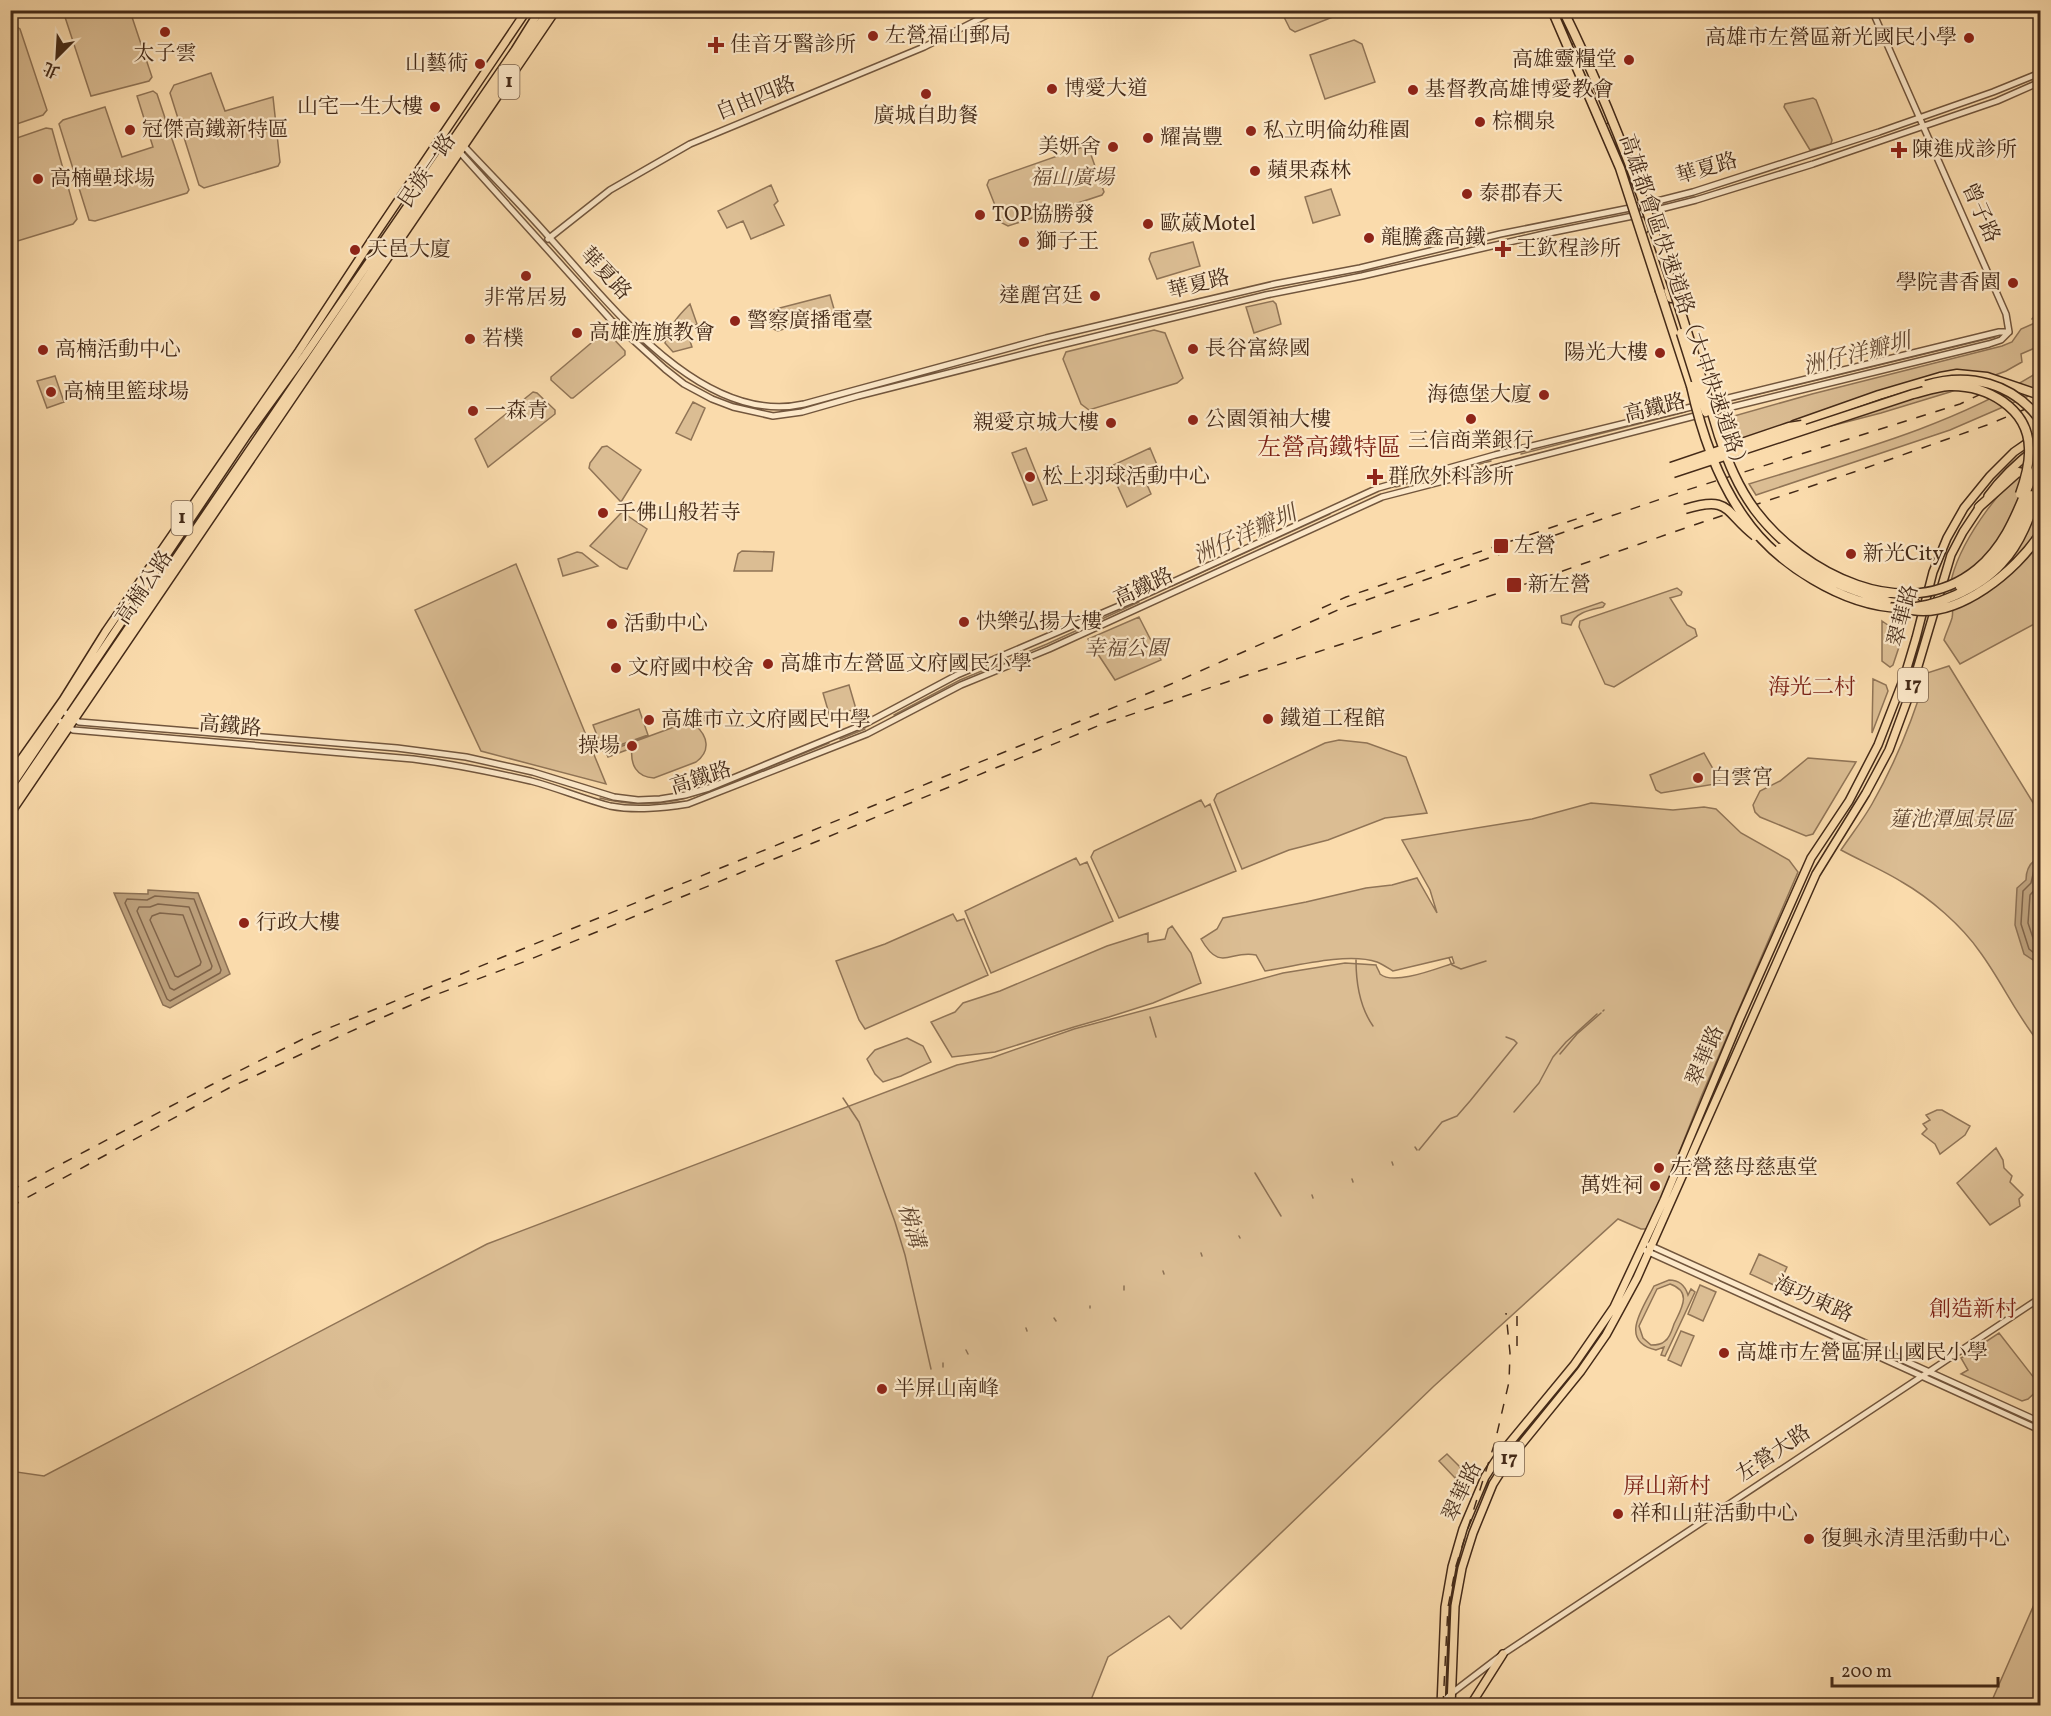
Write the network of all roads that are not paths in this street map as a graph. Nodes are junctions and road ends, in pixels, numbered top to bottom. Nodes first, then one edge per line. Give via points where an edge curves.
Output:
1 (527, 10) edge
2 (540, 10) edge
3 (549, 10) edge
4 (556, 10) edge
5 (998, 10) edge
6 (1552, 10) edge
7 (1563, 10) edge
8 (1872, 10) edge
9 (1575, 48) dead end
10 (2039, 74) edge
11 (2040, 82) edge
12 (1919, 118) junction
13 (1923, 126) junction
14 (459, 146) junction
15 (1643, 209) junction
16 (550, 237) junction
17 (543, 244) junction
18 (1660, 291) junction
19 (314, 328) joint
20 (2009, 332) junction
21 (321, 346) junction
22 (1691, 386) junction
23 (2040, 395) edge
24 (2040, 420) edge
25 (1789, 427) junction
26 (2040, 434) edge
27 (1719, 436) junction
28 (2040, 445) edge
29 (2040, 460) edge
30 (2040, 486) edge
31 (1979, 507) junction
32 (1685, 509) dead end
33 (2007, 532) junction
34 (2040, 534) edge
35 (1787, 562) junction
36 (1822, 569) junction
37 (1936, 604) junction
38 (1924, 605) junction
39 (1902, 608) junction
40 (106, 631) junction
41 (113, 635) junction
42 (124, 643) junction
43 (58, 714) junction
44 (73, 718) junction
45 (67, 726) junction
46 (152, 728) junction
47 (148, 736) junction
48 (10, 775) edge
49 (10, 788) edge
50 (10, 802) edge
51 (10, 814) edge
52 (1647, 1247) junction
53 (1747, 1293) junction
54 (2040, 1298) edge
55 (1929, 1371) junction
56 (1922, 1375) junction
57 (2040, 1422) edge
58 (2040, 1430) edge
59 (1503, 1654) junction
60 (1452, 1693) junction
61 (1441, 1705) edge
62 (1451, 1706) edge
63 (1470, 1706) edge

1 - 19 main road, 民族一路 / 1
2 - 14 main road, 民族一路 / 1
3 - 14 main road, 民族一路 / 1
4 - 14 main road, 民族一路 / 1
5 - 16 street, 自由四路 via 924,47 690,144 610,190
6 - 18 highway, 高雄都會區快速道路（大中快速道路）, bridge via 1620,168
7 - 27 highway, 高雄都會區快速道路（大中快速道路）, bridge via 1649,215
8 - 12 street, 曾子路
9 - 18 highway, bridge via 1642,218
10 - 11 street
10 - 12 street, 華夏路
11 - 13 street, 華夏路
12 - 13 street, 曾子路
12 - 15 street, 華夏路
13 - 15 street, 華夏路 via 1748,185
13 - 20 street, 曾子路 via 2007,318
14 - 16 street, 華夏路
14 - 17 street, 華夏路
14 - 21 main road, 民族一路 / 1
15 - 16 street, 華夏路 via 1531,227 1275,284 781,407 735,399 689,376 627,322
15 - 17 street, 華夏路 via 1266,295 802,412 773,416 733,407 684,384 616,325
15 - 27 highway, bridge via 1699,392
16 - 17 street, 自由四路
18 - 22 highway, 高雄都會區快速道路（大中快速道路）
19 - 40 main road, 高楠公路 / 1
20 - 46 street, 高鐵路 via 1704,403 1378,488 1140,597 957,675 867,723 685,795 638,800 466,757
20 - 47 street, 高鐵路 via 1989,344 1382,497 961,685 867,734 688,804 636,809 611,806 458,765
21 - 41 main road, 高楠公路 / 1 via 247,435
21 - 42 main road, 高楠公路 / 1
22 - 35 highway, 高雄都會區快速道路（大中快速道路）, bridge via 1697,413 1733,501 1759,535
22 - 38 highway, bridge via 1734,491 1767,536 1786,553 1836,584 1887,601
23 - 25 highway, bridge via 1994,379 1940,376
24 - 25 highway, bridge via 2009,391 1962,379 1941,381
25 - 33 highway, bridge via 1672,470 1913,394 1948,386 1970,388 1995,396 2011,407 2022,420 2028,438 2025,480
26 - 38 main road, 翠華路 / 17 via 2014,452 1964,508 1939,553
27 - 36 highway, 高雄都會區快速道路（大中快速道路）, bridge via 1732,470 1755,510 1791,548
28 - 31 main road, 翠華路 / 17 via 1998,482
29 - 33 highway, 高雄都會區快速道路（大中快速道路）, bridge
30 - 39 highway, 高雄都會區快速道路（大中快速道路）, bridge via 2019,538 1991,575 1959,595
31 - 36 highway, bridge via 2018,472 2032,478 2034,484 2020,524 2000,554 1979,575 1945,594 1905,600 1885,598 1839,581
31 - 37 main road, 翠華路 / 17 via 1951,555
32 - 35 highway, bridge via 1706,503 1722,505
33 - 36 highway, 高雄都會區快速道路（大中快速道路）, bridge via 1976,570 1943,588 1926,592 1880,592
34 - 39 highway, bridge via 2009,570 1979,592 1937,609
35 - 39 highway, 高雄都會區快速道路（大中快速道路）, bridge via 1837,591 1881,606
37 - 38 highway
37 - 52 main road, 翠華路 / 17 via 1889,750 1816,874
38 - 52 main road, 翠華路 / 17 via 1904,678 1878,745 1849,801 1811,858 1740,1018
40 - 41 main road
40 - 43 main road, 高楠公路 / 1
41 - 42 main road
41 - 43 main road, 高楠公路 / 1
42 - 44 main road, 高楠公路 / 1
43 - 44 street, 高鐵路
43 - 45 street, 高鐵路
43 - 48 main road, 高楠公路 / 1
43 - 49 main road, 高楠公路 / 1
44 - 45 main road, 高楠公路 / 1
44 - 46 street, 高鐵路 via 79,722
45 - 47 street, 高鐵路 via 74,730
45 - 50 main road, 高楠公路 / 1
45 - 51 main road, 高楠公路 / 1
46 - 47 street
52 - 53 street, 海功東路
52 - 60 main road, 翠華路 / 17 via 1606,1335 1493,1484 1473,1533 1458,1587
52 - 61 main road, 翠華路 / 17 via 1600,1329 1485,1477 1452,1567 1445,1607
53 - 55 street, 海功東路
53 - 56 street, 海功東路
54 - 55 street, 左營大路
55 - 56 street, 左營大路
55 - 57 street, 海功東路
56 - 58 street, 海功東路
56 - 59 street, 左營大路
59 - 60 street, 左營大路
59 - 63 main road
60 - 61 street, 左營大路
60 - 62 main road, 翠華路 / 17

